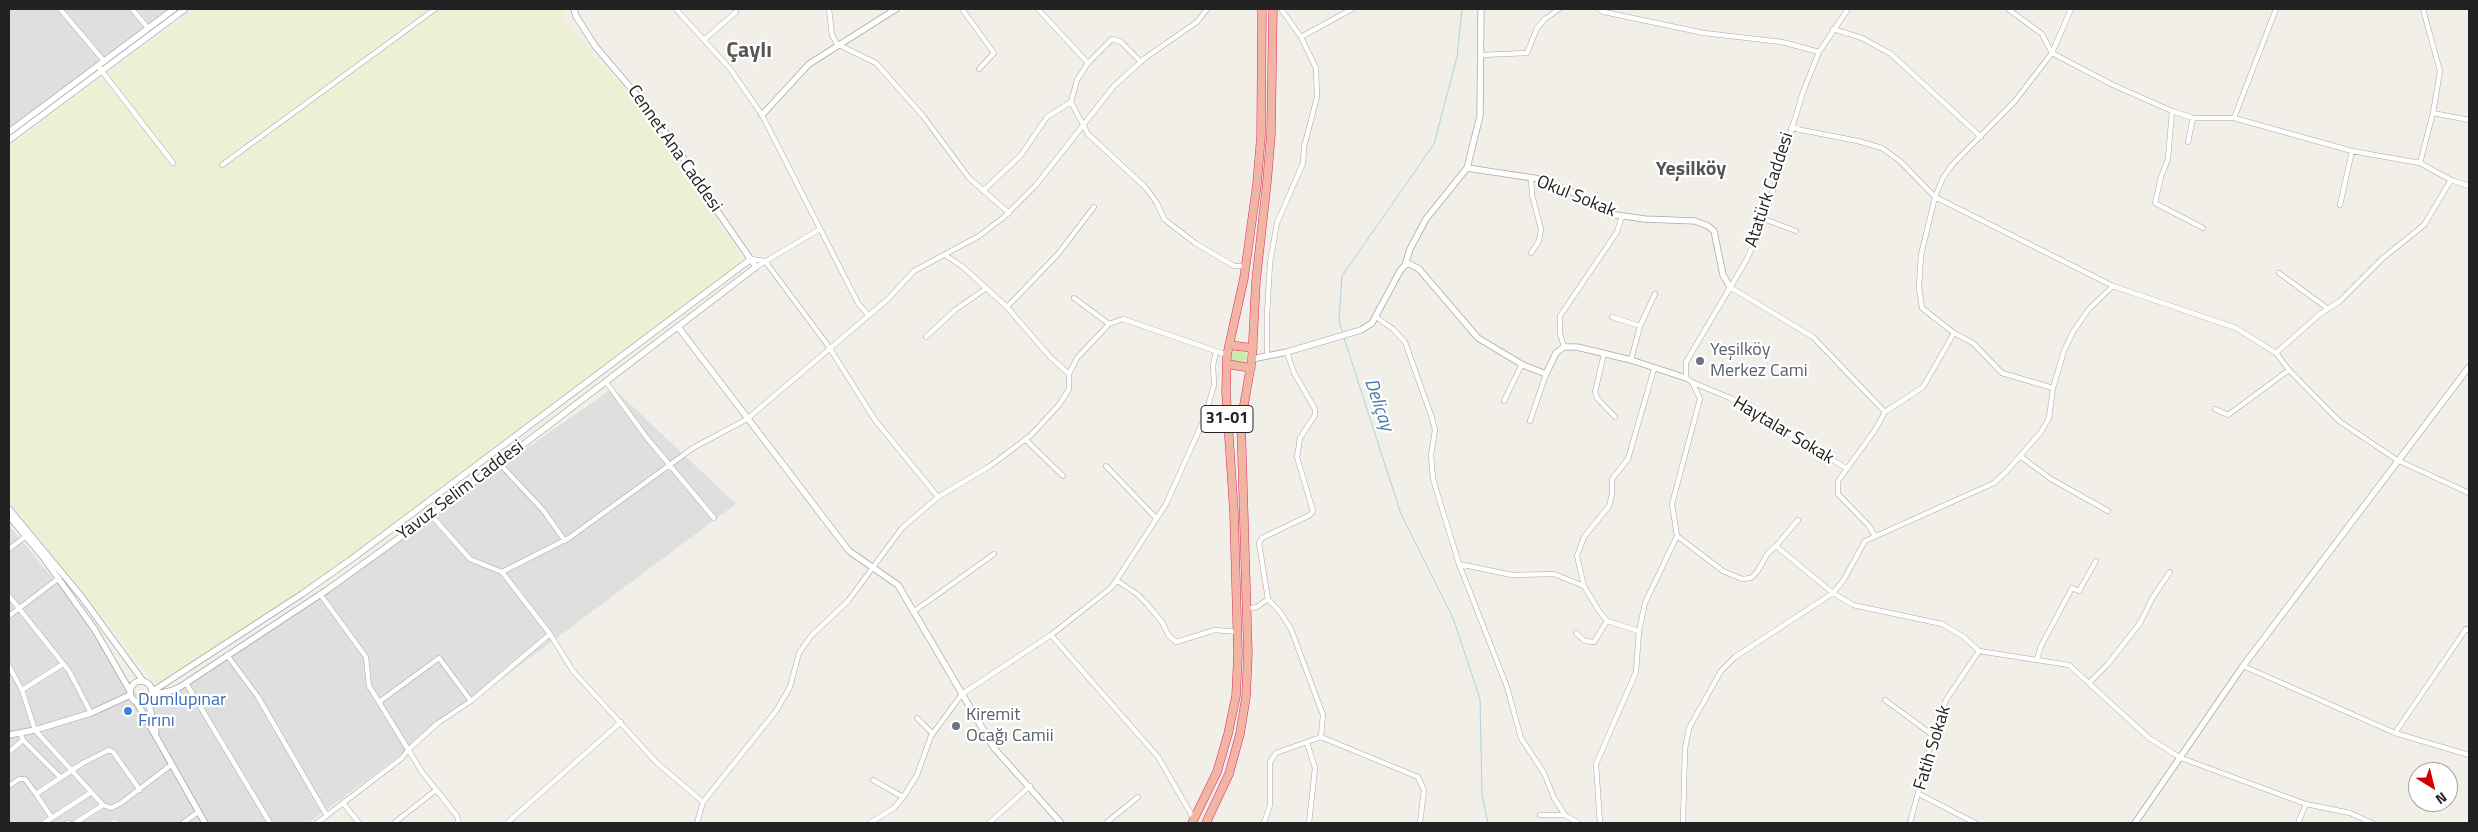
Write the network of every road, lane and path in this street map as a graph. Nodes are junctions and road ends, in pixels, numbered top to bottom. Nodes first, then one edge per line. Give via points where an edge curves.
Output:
1 (60, 9) edge
2 (132, 9) edge
3 (174, 9) edge
4 (185, 9) edge
5 (435, 9) edge
6 (574, 9) edge
7 (677, 9) edge
8 (829, 9) edge
9 (896, 9) edge
10 (962, 9) edge
11 (1038, 9) edge
12 (1207, 9) edge
13 (1262, 9) edge
14 (1273, 9) edge
15 (1281, 9) edge
16 (1352, 9) edge
17 (1481, 9) edge
18 (1560, 9) edge
19 (1599, 9) edge
20 (1848, 9) edge
21 (2008, 9) edge
22 (2071, 9) edge
23 (2276, 9) edge
24 (2423, 9) edge
25 (736, 12) dead end
26 (148, 28) junction
27 (1833, 29) junction
28 (1301, 38) junction
29 (705, 39) junction
30 (838, 44) junction
31 (1819, 52) junction
32 (2052, 53) junction
33 (1481, 55) junction
34 (104, 61) junction
35 (1141, 62) junction
36 (1088, 63) junction
37 (100, 68) junction
38 (979, 69) dead end
39 (1071, 102) junction
40 (2172, 112) junction
41 (2433, 113) junction
42 (762, 115) junction
43 (2193, 118) junction
44 (2234, 118) junction
45 (2469, 120) edge
46 (1083, 125) junction
47 (1791, 128) junction
48 (9, 132) edge
49 (1981, 137) junction
50 (9, 140) edge
51 (2188, 142) dead end
52 (2352, 151) junction
53 (174, 163) dead end
54 (2420, 163) junction
55 (222, 165) dead end
56 (1467, 168) junction
57 (1531, 178) junction
58 (2451, 180) junction
59 (2469, 186) edge
60 (983, 191) junction
61 (1935, 197) junction
62 (2340, 205) dead end
63 (1094, 207) dead end
64 (1009, 213) junction
65 (1622, 216) junction
66 (1764, 219) junction
67 (2204, 228) dead end
68 (820, 229) junction
69 (1796, 231) dead end
70 (1531, 253) dead end
71 (945, 255) junction
72 (751, 259) junction
73 (765, 261) junction
74 (1406, 265) junction
75 (756, 266) junction
76 (1246, 266) junction
77 (2279, 272) dead end
78 (2113, 286) junction
79 (1730, 287) junction
80 (985, 289) junction
81 (1655, 294) dead end
82 (1074, 298) dead end
83 (1007, 307) junction
84 (2327, 308) junction
85 (868, 315) junction
86 (1612, 316) dead end
87 (1376, 317) junction
88 (1109, 324) junction
89 (1640, 326) junction
90 (678, 327) junction
91 (1954, 333) junction
92 (926, 337) dead end
93 (1229, 345) junction
94 (829, 347) junction
95 (1564, 347) junction
96 (1252, 348) junction
97 (1216, 352) junction
98 (1287, 352) junction
99 (2276, 353) junction
100 (1604, 354) junction
101 (1228, 355) junction
102 (1267, 356) junction
103 (1252, 359) junction
104 (1631, 360) junction
105 (1227, 364) junction
106 (1522, 364) junction
107 (2469, 367) edge
108 (1250, 368) junction
109 (1654, 369) junction
110 (2289, 370) junction
111 (1069, 374) junction
112 (1546, 374) junction
113 (1686, 378) junction
114 (606, 382) junction
115 (1692, 382) junction
116 (2053, 388) junction
117 (1504, 401) dead end
118 (2215, 408) dead end
119 (1885, 412) junction
120 (1615, 417) dead end
121 (747, 419) junction
122 (1530, 421) dead end
123 (1025, 439) junction
124 (2020, 456) junction
125 (2397, 460) junction
126 (499, 463) junction
127 (670, 465) junction
128 (1106, 466) dead end
129 (1846, 468) junction
130 (1063, 476) dead end
131 (2469, 493) edge
132 (938, 497) junction
133 (423, 506) junction
134 (9, 509) edge
135 (2108, 511) dead end
136 (431, 515) junction
137 (9, 516) edge
138 (714, 518) dead end
139 (1156, 518) junction
140 (1798, 520) dead end
141 (28, 535) junction
142 (1677, 536) junction
143 (1875, 536) junction
144 (564, 540) junction
145 (1776, 546) junction
146 (9, 549) edge
147 (994, 554) dead end
148 (2096, 561) dead end
149 (1459, 564) junction
150 (871, 568) junction
151 (502, 572) junction
152 (2170, 572) dead end
153 (59, 578) junction
154 (1116, 580) junction
155 (1584, 586) junction
156 (1833, 593) junction
157 (320, 594) junction
158 (9, 596) edge
159 (1268, 599) junction
160 (18, 609) junction
161 (1246, 609) junction
162 (913, 612) junction
163 (9, 616) edge
164 (1608, 620) junction
165 (1638, 631) junction
166 (2469, 631) edge
167 (1238, 632) junction
168 (1576, 633) dead end
169 (550, 634) junction
170 (1051, 635) junction
171 (1979, 651) junction
172 (228, 655) junction
173 (2037, 659) junction
174 (62, 664) junction
175 (9, 666) edge
176 (2243, 666) junction
177 (143, 681) junction
178 (186, 683) junction
179 (2089, 683) junction
180 (22, 690) junction
181 (130, 693) junction
182 (152, 693) junction
183 (962, 694) junction
184 (1885, 700) dead end
185 (148, 701) junction
186 (471, 701) junction
187 (379, 702) junction
188 (138, 703) junction
189 (91, 713) junction
190 (917, 718) dead end
191 (621, 722) junction
192 (35, 730) junction
193 (20, 733) junction
194 (2395, 733) junction
195 (156, 734) junction
196 (933, 734) junction
197 (9, 735) edge
198 (1934, 736) junction
199 (1321, 737) junction
200 (23, 740) junction
201 (1307, 743) junction
202 (408, 750) junction
203 (9, 752) edge
204 (2469, 755) edge
205 (2181, 758) junction
206 (171, 765) junction
207 (71, 771) junction
208 (61, 778) junction
209 (873, 780) dead end
210 (9, 786) edge
211 (1030, 786) junction
212 (140, 790) junction
213 (436, 790) junction
214 (90, 793) junction
215 (36, 794) junction
216 (1918, 794) junction
217 (903, 797) junction
218 (1138, 797) dead end
219 (703, 802) junction
220 (343, 803) junction
221 (2306, 804) junction
222 (103, 805) junction
223 (198, 812) junction
224 (1540, 815) dead end
225 (1564, 815) junction
226 (327, 816) junction
227 (52, 818) junction
228 (882, 821) edge
229 (1194, 822) edge
230 (44, 823) edge
231 (75, 823) edge
232 (183, 823) edge
233 (205, 823) edge
234 (270, 823) edge
235 (317, 823) edge
236 (359, 823) edge
237 (394, 823) edge
238 (459, 823) edge
239 (507, 823) edge
240 (697, 823) edge
241 (870, 823) edge
242 (988, 823) edge
243 (1061, 823) edge
244 (1106, 823) edge
245 (1206, 823) edge
246 (1264, 823) edge
247 (1309, 823) edge
248 (1420, 823) edge
249 (1578, 823) edge
250 (1600, 823) edge
251 (1683, 823) edge
252 (1910, 823) edge
253 (1975, 823) edge
254 (2136, 823) edge
255 (2298, 823) edge
256 (2372, 823) edge

1 - 34 street
2 - 26 street
3 - 26 street
4 - 37 street
5 - 55 street
6 - 72 street, Cennet Ana Caddesi via 595,46 676,146
7 - 29 street
8 - 30 street via 832,34
9 - 30 street
10 - 38 street via 994,52
11 - 36 street
12 - 35 street via 1197,22
13 - 76 highway, 31-01 via 1261,136
14 - 96 highway, 31-01 via 1271,134
15 - 28 street
16 - 28 street
17 - 33 street
18 - 33 street via 1537,28 1527,53
19 - 31 street via 1686,29 1782,42
20 - 27 street, Atatürk Caddesi
21 - 32 street via 2042,34
22 - 32 street
23 - 44 street
24 - 41 street via 2440,71
25 - 29 street
26 - 34 street
27 - 31 street, Atatürk Caddesi
27 - 49 street via 1862,38 1891,54
28 - 102 street via 1316,68 1317,97 1303,163 1277,223 1270,263
29 - 42 street
30 - 42 street via 804,70
30 - 60 street via 876,63 895,82 969,178
31 - 47 street, Atatürk Caddesi
32 - 40 street
32 - 49 street via 2016,102
33 - 56 street via 1480,116
34 - 37 street
35 - 36 street via 1121,42 1112,39
35 - 46 street via 1114,86
36 - 39 street via 1077,80
37 - 48 street
37 - 50 street
37 - 53 street
39 - 46 street
39 - 60 street via 1047,117 1021,155
40 - 43 street
40 - 67 street via 2168,159 2155,203
41 - 45 street
41 - 54 street
42 - 68 street
43 - 44 street
43 - 51 street
44 - 52 street
46 - 64 street via 1036,185
46 - 76 street via 1088,134 1146,188 1164,219 1195,243 1234,266
47 - 61 street via 1882,148 1900,161
47 - 66 street, Atatürk Caddesi
49 - 61 street via 1952,165
52 - 54 street
52 - 62 street
54 - 58 street
56 - 57 street, Okul Sokak
56 - 74 street via 1426,219 1410,249
57 - 65 street, Okul Sokak via 1574,193 1594,206
57 - 70 street via 1532,195 1542,229
58 - 59 street
58 - 84 street via 2424,225 2383,258 2340,301
60 - 64 street
61 - 78 street
61 - 91 street via 1921,255 1919,287 1922,308
63 - 83 street via 1058,254
64 - 71 street via 980,236
65 - 79 street, Okul Sokak via 1695,221 1708,226 1714,231 1720,268
65 - 95 street via 1617,232 1560,316
66 - 69 street
66 - 79 street, Atatürk Caddesi via 1747,259
68 - 73 street
68 - 85 street
71 - 80 street via 963,267
71 - 85 street via 914,271
72 - 73 street
72 - 75 street, Cennet Ana Caddesi
72 - 133 street, Yavuz Selim Caddesi
73 - 75 street
73 - 94 street
74 - 87 street
74 - 106 street via 1419,269 1478,338
75 - 90 street, Yavuz Selim Caddesi
76 - 93 highway, 31-01
77 - 84 street
78 - 99 street via 2236,328
78 - 116 street via 2089,309 2073,332
79 - 113 street, Atatürk Caddesi via 1686,362
79 - 119 street via 1813,337
80 - 83 street
80 - 92 street via 955,310
81 - 89 street
82 - 88 street
83 - 111 street via 1050,358
84 - 99 street
85 - 94 street
86 - 89 street
87 - 98 street via 1372,323 1352,333
87 - 149 street via 1405,342 1432,418 1435,430 1431,455 1434,478
88 - 97 street via 1123,319
88 - 111 street via 1077,358
89 - 104 street
90 - 114 street, Yavuz Selim Caddesi
90 - 121 street
91 - 116 street via 1973,343 2002,373
91 - 119 street via 1923,386
93 - 96 highway
93 - 101 highway, 31-01
94 - 121 street
94 - 132 street via 875,420
95 - 100 street
95 - 112 street via 1556,353
96 - 103 highway, 31-01
97 - 101 street
97 - 139 street via 1214,385 1205,416 1166,504
98 - 102 street
98 - 159 street via 1315,415 1300,438 1296,456 1313,511 1262,538 1259,543
99 - 110 street
100 - 104 street
100 - 120 street via 1595,392
101 - 105 highway, 31-01
102 - 103 street
103 - 108 highway, 31-01
104 - 109 street
105 - 108 highway
105 - 167 highway, 31-01
106 - 112 street
106 - 117 street
107 - 125 street
108 - 161 highway, 31-01 via 1241,422
109 - 113 street
109 - 155 street via 1628,459 1612,479 1612,499 1584,537 1577,556
110 - 118 street via 2228,415
110 - 125 street via 2339,421
111 - 123 street via 1069,389 1059,406
112 - 122 street
113 - 115 street
114 - 126 street, Yavuz Selim Caddesi
114 - 127 street
115 - 129 street, Haytalar Sokak via 1730,398
115 - 142 street via 1700,399 1672,504
116 - 124 street via 2049,418
119 - 129 street
121 - 127 street via 693,448
121 - 150 street via 849,551
123 - 130 street
123 - 132 street via 990,466
124 - 135 street via 2051,479
124 - 143 street via 1994,483
125 - 131 street
125 - 176 street
126 - 136 street, Yavuz Selim Caddesi
126 - 144 street via 543,510
127 - 138 street
127 - 144 street via 604,515
128 - 139 street
129 - 143 street via 1838,481 1838,494
132 - 150 street via 902,528
133 - 136 street
133 - 182 street, Yavuz Selim Caddesi via 302,594
134 - 141 street
136 - 151 street via 470,559
136 - 157 street, Yavuz Selim Caddesi
137 - 141 street
139 - 154 street
140 - 145 street
141 - 146 street
141 - 153 street
141 - 177 street via 86,603
142 - 145 street via 1723,570 1742,579 1751,578
142 - 165 street via 1645,603
143 - 156 street via 1865,541
144 - 151 street
145 - 156 street
147 - 162 street
148 - 173 street via 2079,590 2072,588
149 - 155 street via 1512,575 1554,574
149 - 225 street via 1507,687 1521,738 1544,773
150 - 162 street via 898,585
150 - 219 street via 848,601 811,636 799,653 790,687 776,711
151 - 169 street
152 - 179 street via 2140,624
153 - 160 street
153 - 181 street via 95,630
154 - 167 street via 1137,594 1176,642 1215,630
154 - 170 street via 1112,587
155 - 164 street via 1599,612
156 - 171 street via 1853,605 1942,624
156 - 251 street via 1735,657 1721,671 1689,728 1684,749
157 - 172 street, Yavuz Selim Caddesi
157 - 187 street via 366,657 369,686
158 - 160 street
159 - 161 street via 1257,607
159 - 199 street via 1280,612 1297,642 1323,715
160 - 163 street
160 - 174 street
161 - 245 highway, 31-01 via 1246,697 1240,734 1229,774
162 - 183 street
164 - 165 street
164 - 168 street via 1594,642 1585,641
165 - 250 street via 1636,672 1596,764
166 - 194 street via 2466,629
167 - 229 highway, 31-01 via 1236,696 1228,734 1217,772
169 - 186 street
169 - 191 street via 573,671
170 - 183 street
170 - 229 street via 1158,757
171 - 173 street
171 - 198 street, Fatih Sokak via 1946,700
172 - 178 street, Yavuz Selim Caddesi
172 - 226 street via 258,697
173 - 179 street via 2069,665
174 - 180 street
174 - 189 street via 77,684
175 - 180 street
176 - 194 street
176 - 205 street
177 - 181 street via 136,682
177 - 182 street via 150,684
178 - 182 street, Yavuz Selim Caddesi via 170,691
178 - 234 street
179 - 205 street via 2149,738
180 - 192 street
181 - 188 street
181 - 189 street
182 - 185 street
183 - 196 street
183 - 211 street via 994,748
184 - 198 street
185 - 188 street
185 - 195 street
186 - 187 street via 440,658
186 - 202 street via 438,723
187 - 202 street
188 - 195 street
189 - 192 street
190 - 196 street
191 - 219 street via 657,763
191 - 239 street
192 - 193 street
192 - 207 street
193 - 197 street
193 - 200 street
194 - 204 street
195 - 206 street
196 - 217 street via 917,775
198 - 216 street, Fatih Sokak
199 - 201 street
199 - 248 street via 1418,777 1424,790
200 - 203 street
200 - 208 street
201 - 246 street via 1276,753 1270,762 1270,805
201 - 247 street via 1315,768
202 - 213 street
202 - 220 street
205 - 221 street
205 - 254 street
206 - 212 street
206 - 223 street
207 - 208 street
207 - 212 street via 109,750
207 - 214 street
208 - 215 street
209 - 217 street
210 - 215 street via 25,779
211 - 242 street
211 - 243 street
212 - 222 street via 111,808
213 - 237 street
213 - 238 street
214 - 222 street
214 - 227 street
215 - 227 street
216 - 252 street, Fatih Sokak
216 - 253 street
217 - 228 street
218 - 244 street
219 - 240 street
220 - 226 street
220 - 236 street
221 - 255 street
221 - 256 street via 2350,813
222 - 231 street
223 - 232 street
223 - 233 street
224 - 225 street
225 - 249 street
226 - 235 street
227 - 230 street
228 - 241 street

